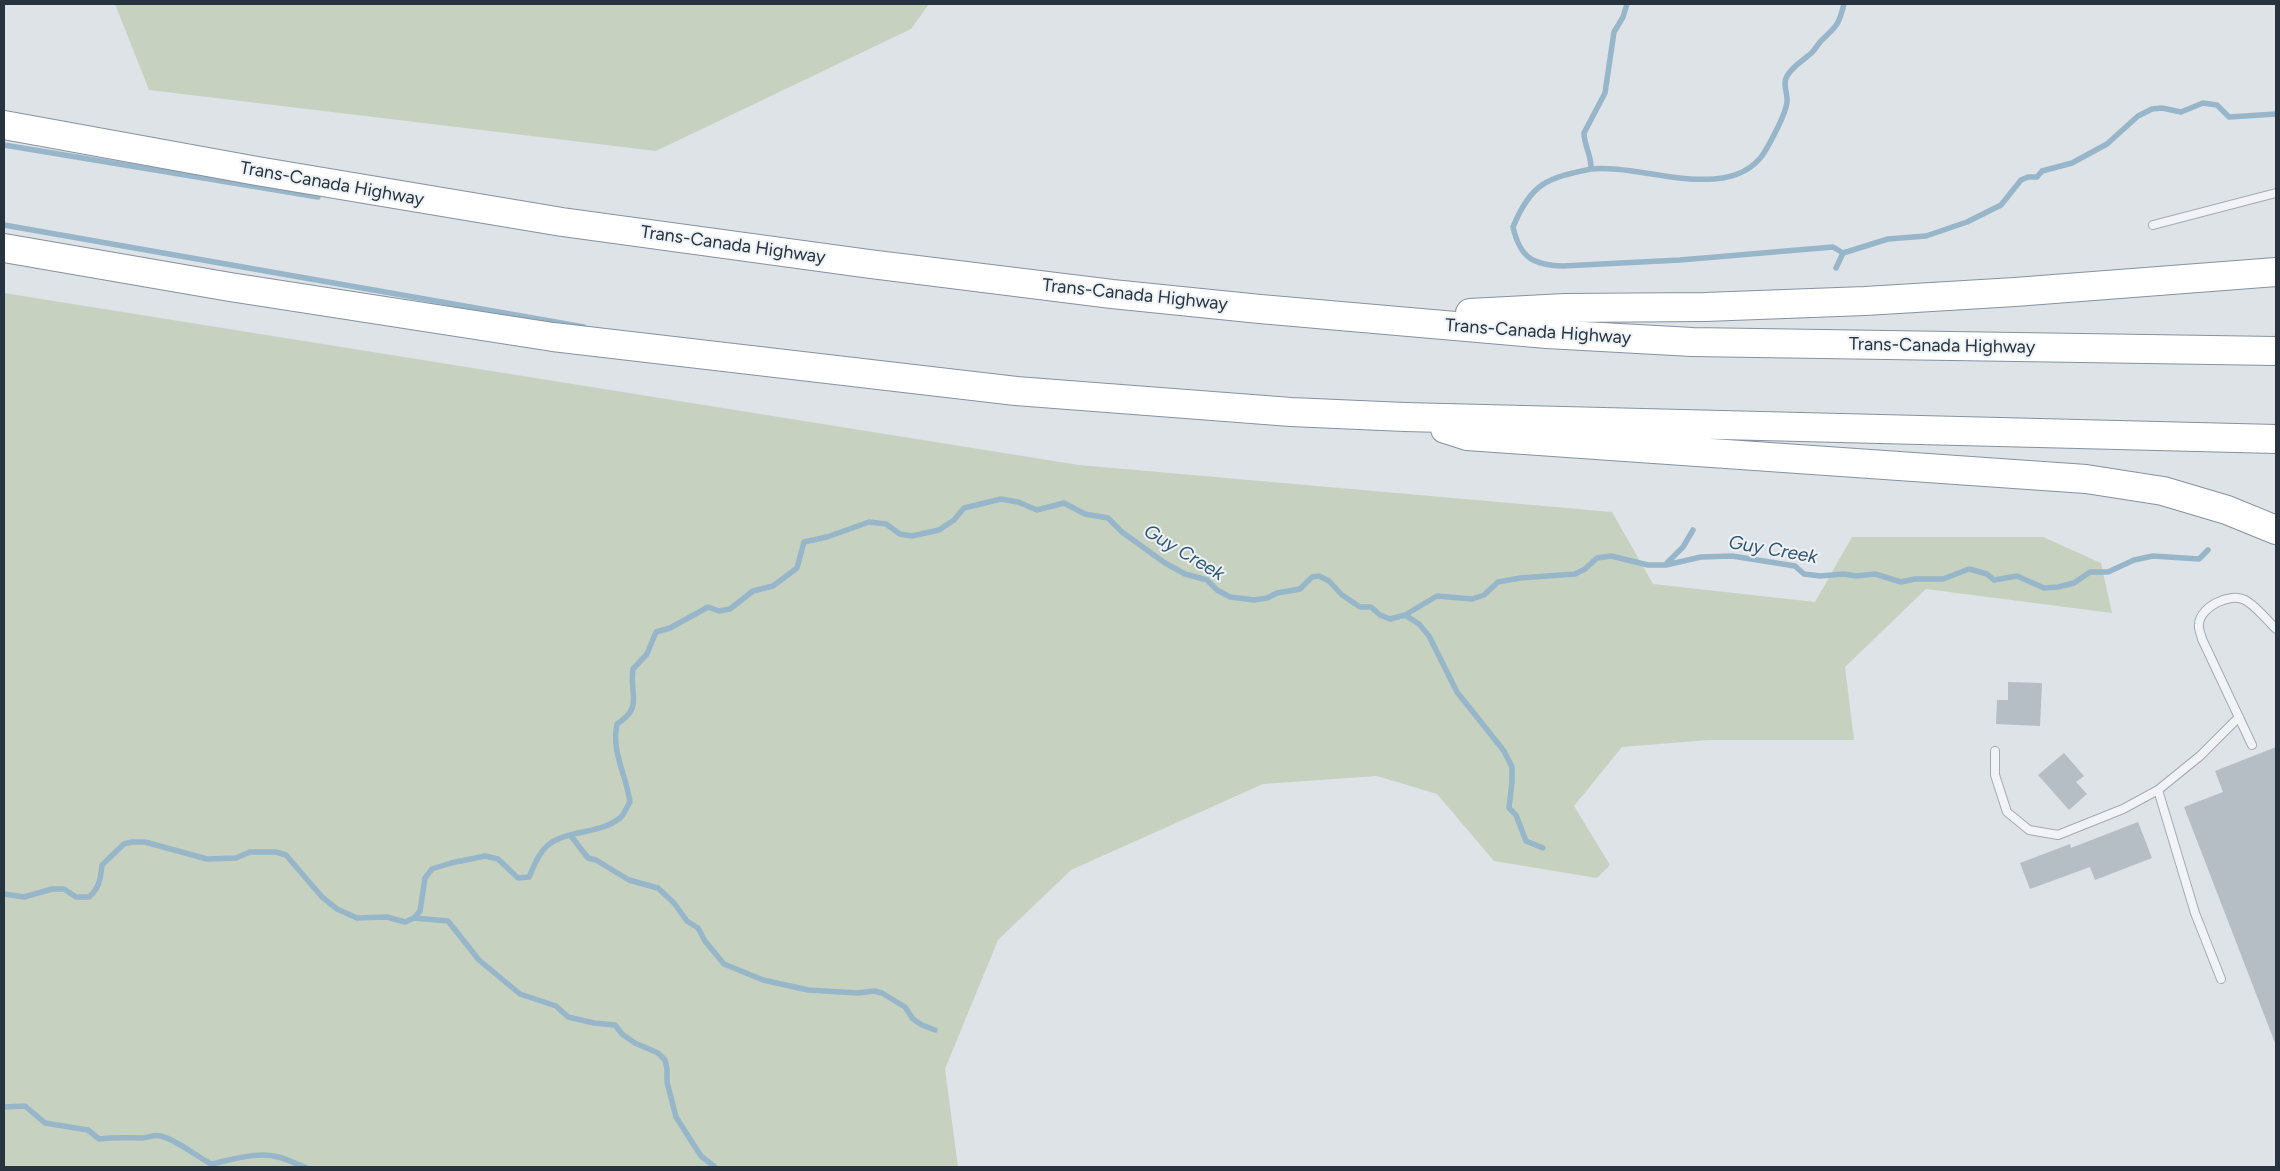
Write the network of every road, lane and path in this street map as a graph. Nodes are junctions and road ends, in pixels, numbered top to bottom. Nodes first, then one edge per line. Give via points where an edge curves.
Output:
1 (4, 126) edge
2 (2276, 193) edge
3 (2153, 225) dead end
4 (4, 248) edge
5 (2276, 272) edge
6 (1368, 319) junction
7 (2276, 351) edge
8 (1405, 416) junction
9 (2276, 439) edge
10 (2276, 530) edge
11 (2276, 629) edge
12 (2239, 717) junction
13 (2252, 744) dead end
14 (1995, 751) dead end
15 (2158, 790) junction
16 (2222, 979) dead end

1 - 6 highway, Trans-Canada Highway via 562,222 1102,293
2 - 3 lane
4 - 8 highway via 553,337 1016,391 1291,412
5 - 6 highway via 1865,301 1565,308
6 - 7 highway, Trans-Canada Highway via 1692,342
8 - 9 highway
8 - 10 highway via 1467,436 2086,479 2163,491 2227,510
11 - 12 lane via 2248,602 2239,598 2226,599 2211,606 2201,617 2202,639
12 - 13 lane
12 - 15 lane via 2200,756
14 - 15 lane via 1995,775 2006,812 2029,830 2058,835
15 - 16 lane via 2195,913

